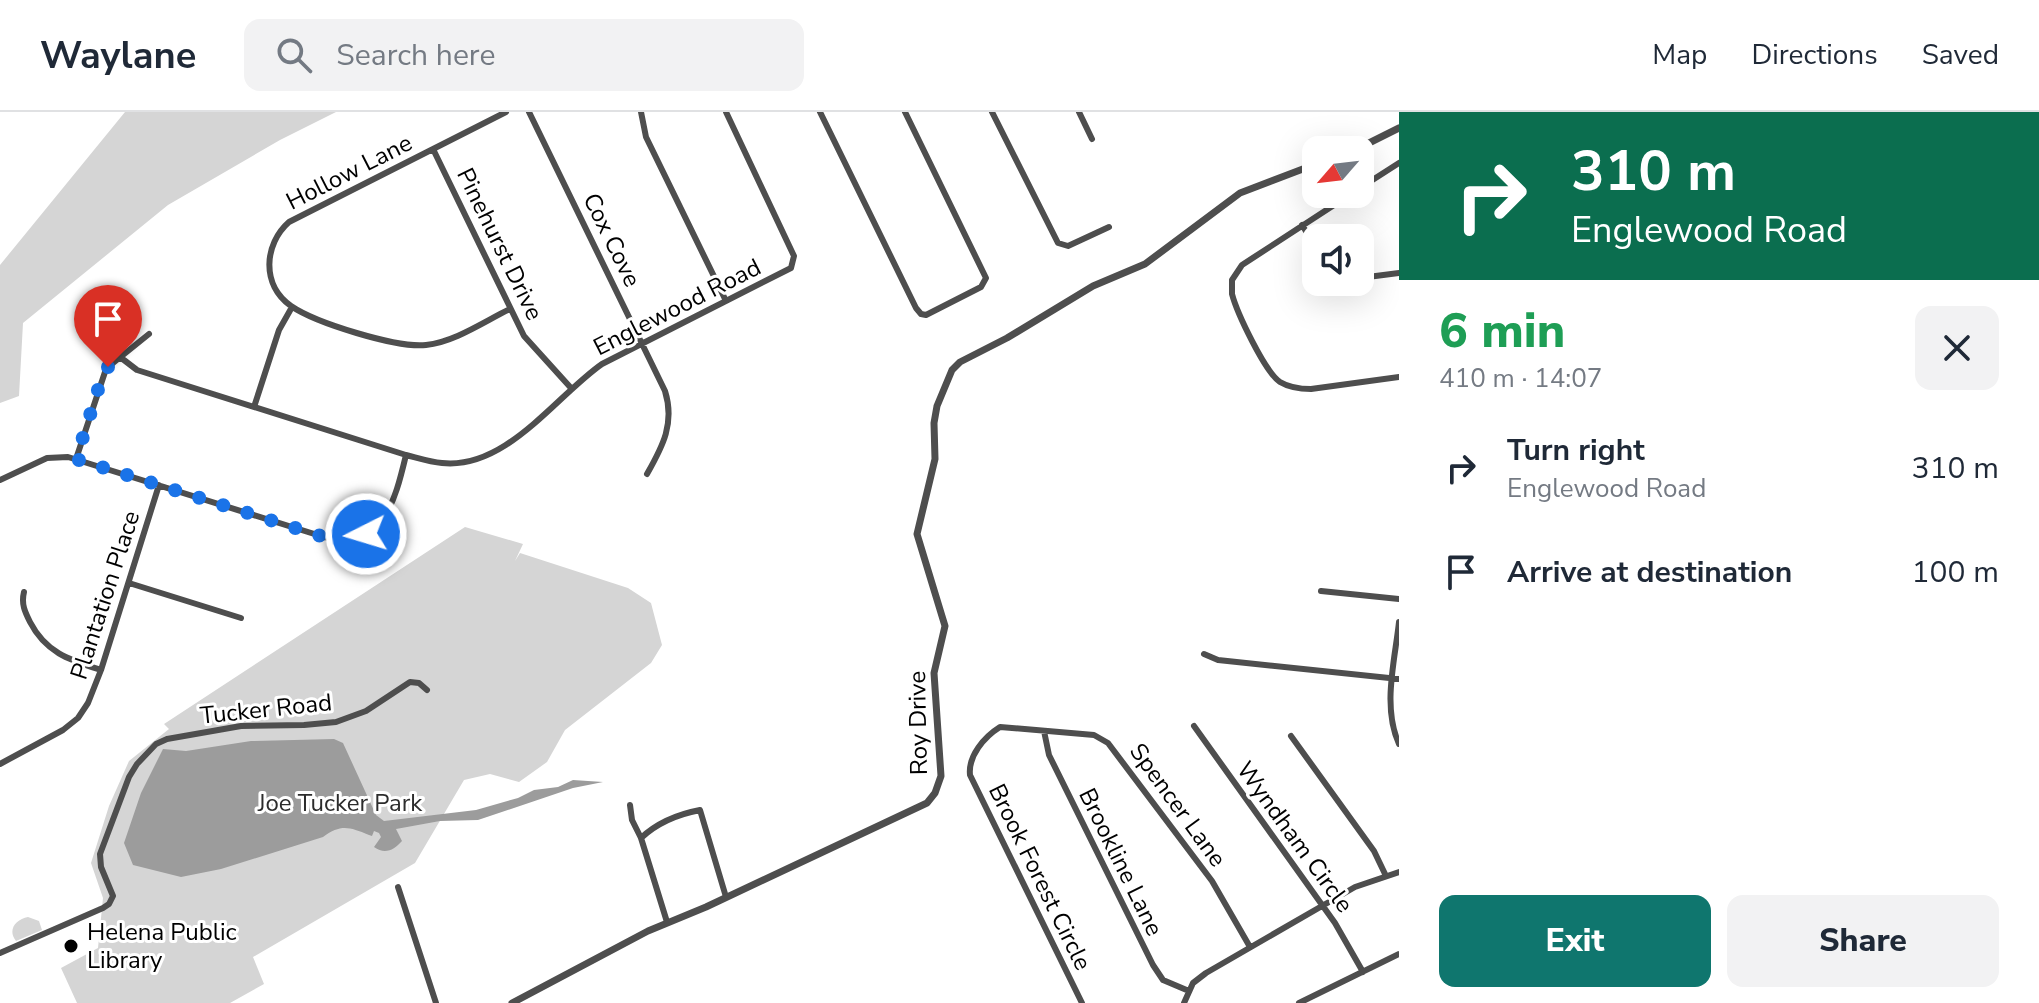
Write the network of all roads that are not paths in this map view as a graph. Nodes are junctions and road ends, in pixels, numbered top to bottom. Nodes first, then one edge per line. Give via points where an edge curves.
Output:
1 (506, 112) edge
2 (529, 112) edge
3 (641, 112) edge
4 (726, 112) edge
5 (820, 112) edge
6 (905, 112) edge
7 (992, 112) edge
8 (1079, 112) edge
9 (1399, 128) edge
10 (1092, 139) dead end
11 (1374, 140) edge
12 (433, 149) junction
13 (1399, 163) edge
14 (1302, 169) edge
15 (1374, 179) edge
16 (1329, 208) edge
17 (1304, 224) edge
18 (1302, 225) edge
19 (1109, 227) dead end
20 (1399, 273) edge
21 (1374, 276) edge
22 (726, 301) junction
23 (292, 307) junction
24 (510, 309) junction
25 (149, 334) dead end
26 (642, 343) junction
27 (120, 357) junction
28 (1399, 377) edge
29 (571, 388) junction
30 (254, 407) junction
31 (406, 455) junction
32 (76, 459) junction
33 (647, 474) dead end
34 (0, 480) edge
35 (159, 485) junction
36 (129, 583) junction
37 (1321, 591) dead end
38 (24, 592) dead end
39 (1399, 599) edge
40 (241, 618) dead end
41 (1399, 622) edge
42 (1204, 654) dead end
43 (101, 670) junction
44 (1396, 678) edge
45 (427, 690) dead end
46 (1194, 726) dead end
47 (1044, 731) junction
48 (1291, 736) dead end
49 (1399, 744) edge
50 (0, 764) edge
51 (630, 805) dead end
52 (641, 838) junction
53 (1399, 872) edge
54 (1386, 876) junction
55 (398, 887) dead end
56 (726, 897) junction
57 (1323, 906) junction
58 (667, 922) junction
59 (1250, 947) junction
60 (0, 953) edge
61 (1399, 954) edge
62 (1363, 972) junction
63 (1189, 991) junction
64 (436, 1003) edge
65 (512, 1003) edge
66 (1082, 1003) edge
67 (1184, 1003) edge
68 (1299, 1003) edge

1 - 12 street, Hollow Lane
2 - 26 street, Cox Cove
3 - 22 street via 646,137
4 - 22 street, Englewood Road via 794,261 788,271
5 - 6 street via 916,308 926,315 981,287 986,278
7 - 19 street via 1058,243 1068,246
8 - 10 street
9 - 11 street
12 - 23 street, Hollow Lane via 282,229 272,245 269,272
12 - 24 street, Pinehurst Drive
13 - 15 street
14 - 56 street, Roy Drive via 1240,193 1145,264 1093,286 952,370 937,406 935,459 917,534 945,626 934,673 939,786 922,806
16 - 17 street
18 - 28 street via 1242,265 1231,284 1234,302 1271,373 1303,389
20 - 21 street
22 - 26 street, Englewood Road
23 - 24 street via 411,345 447,339
23 - 30 street
24 - 29 street, Pinehurst Drive via 532,346
25 - 27 street
26 - 29 street, Englewood Road
26 - 33 street, Cox Cove via 670,412 665,441
27 - 30 street, Englewood Road via 137,370
27 - 32 street via 102,377
29 - 31 street, Englewood Road via 531,426 483,457 443,463
30 - 31 street, Englewood Road
31 - 35 street via 384,520 348,540
32 - 34 street via 47,458
32 - 35 street
35 - 36 street, Plantation Place
36 - 40 street
36 - 43 street, Plantation Place
37 - 39 street
38 - 43 street via 24,608 43,642 62,657
41 - 44 street
42 - 44 street via 1218,660
43 - 50 street, Plantation Place via 93,695 71,725
44 - 49 street via 1390,717
45 - 60 street, Tucker Road via 419,683 405,683 366,711 336,722 241,726 156,744 129,777 100,854 111,901
46 - 57 street, Wyndham Circle
47 - 59 street, Spencer Lane via 1094,735 1108,743 1212,881
47 - 63 street, Brookline Lane via 1049,755 1153,965 1163,980
47 - 66 street, Brook Forest Circle via 997,729 976,751 969,772
48 - 54 street via 1374,851
51 - 52 street
52 - 56 street via 667,821 700,810
52 - 58 street
53 - 54 street
54 - 57 street
55 - 64 street
56 - 58 street, Roy Drive
57 - 59 street
57 - 62 street, Wyndham Circle
58 - 65 street, Roy Drive
59 - 63 street via 1206,973
61 - 62 street
62 - 68 street
63 - 67 street

